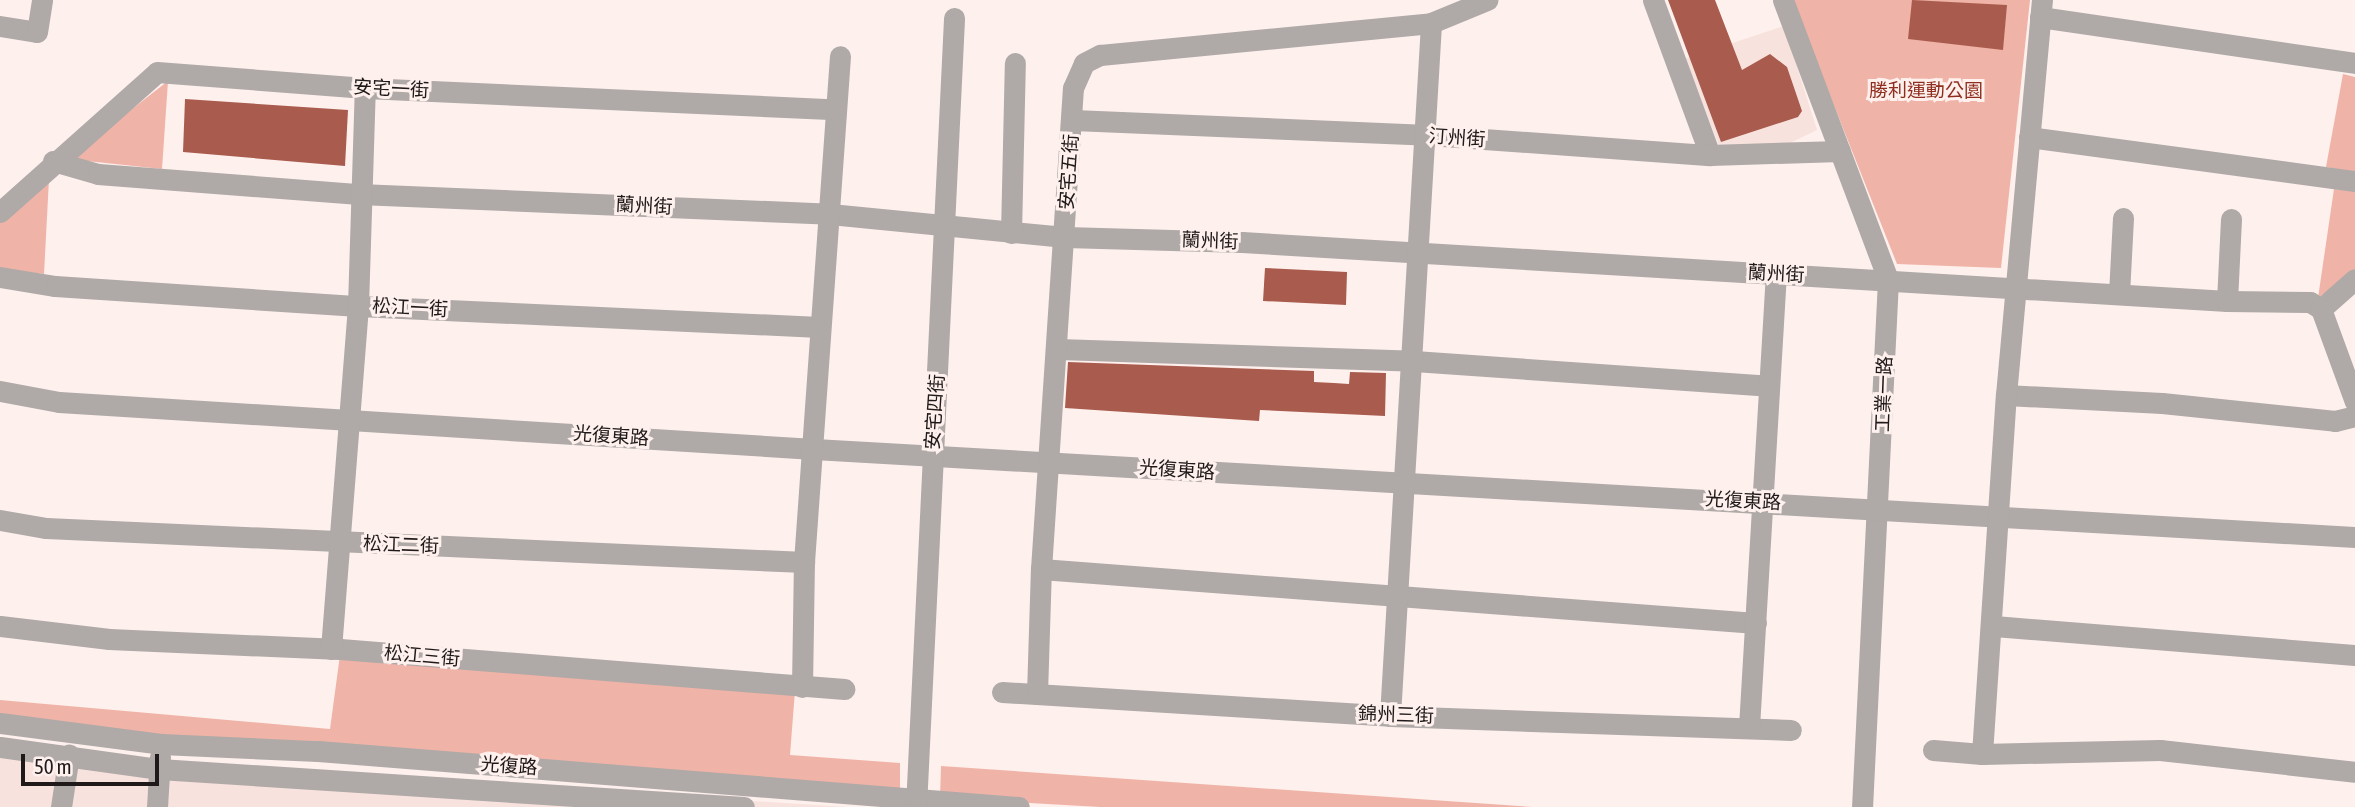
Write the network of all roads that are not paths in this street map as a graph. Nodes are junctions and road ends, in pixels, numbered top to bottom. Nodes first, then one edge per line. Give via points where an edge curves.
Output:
1 (42, 0) edge
2 (1487, 0) edge
3 (1653, 0) edge
4 (1783, 0) edge
5 (2041, 9) edge
6 (954, 18) dead end
7 (1432, 23) junction
8 (0, 26) edge
9 (839, 56) dead end
10 (1015, 62) dead end
11 (2355, 63) edge
12 (365, 88) junction
13 (836, 109) junction
14 (1073, 120) junction
15 (1428, 135) junction
16 (2029, 136) junction
17 (1840, 151) junction
18 (1710, 155) junction
19 (53, 161) junction
20 (2355, 181) edge
21 (359, 194) junction
22 (0, 212) edge
23 (830, 214) junction
24 (2123, 218) dead end
25 (2231, 219) dead end
26 (947, 226) junction
27 (1011, 233) junction
28 (1065, 237) junction
29 (1417, 254) junction
30 (1776, 274) junction
31 (0, 277) edge
32 (2355, 279) edge
33 (1888, 280) junction
34 (2016, 286) junction
35 (2119, 293) junction
36 (2227, 301) junction
37 (358, 306) junction
38 (2321, 309) junction
39 (820, 327) junction
40 (1059, 349) junction
41 (1414, 361) junction
42 (1768, 386) junction
43 (0, 391) edge
44 (2006, 395) junction
45 (2355, 402) edge
46 (2355, 416) edge
47 (350, 418) junction
48 (814, 449) junction
49 (932, 454) junction
50 (1049, 461) junction
51 (1405, 485) junction
52 (1763, 502) junction
53 (1879, 507) junction
54 (1998, 514) junction
55 (0, 520) edge
56 (2355, 537) edge
57 (340, 542) junction
58 (804, 562) junction
59 (1041, 569) junction
60 (1398, 596) junction
61 (1756, 623) junction
62 (0, 626) edge
63 (1994, 626) junction
64 (331, 649) junction
65 (2355, 655) edge
66 (802, 687) junction
67 (844, 689) dead end
68 (1002, 692) dead end
69 (1037, 694) junction
70 (1390, 716) junction
71 (0, 723) edge
72 (1749, 727) junction
73 (1791, 730) dead end
74 (161, 744) junction
75 (0, 747) edge
76 (1933, 750) dead end
77 (1982, 754) junction
78 (69, 755) junction
79 (159, 769) junction
80 (2355, 772) edge
81 (606, 774) junction
82 (552, 799) edge
83 (605, 802) edge
84 (667, 804) edge
85 (916, 804) edge
86 (61, 807) edge
87 (157, 807) edge
88 (744, 807) edge
89 (1018, 807) edge
90 (1863, 807) edge

1 - 8 street via 37,32
2 - 7 street, 安宅五街
3 - 18 street
4 - 17 street, 工業一路
5 - 11 street
5 - 16 street
6 - 26 street, 安宅四街
7 - 14 street, 安宅五街 via 1100,55 1084,64 1073,88
7 - 15 street
9 - 13 street
10 - 27 street
12 - 13 street, 安宅一街
12 - 19 street, 安宅一街 via 157,72
12 - 21 street
13 - 23 street
14 - 15 street, 汀州街
14 - 28 street, 安宅五街
15 - 18 street, 汀州街
15 - 29 street
16 - 20 street
16 - 34 street
17 - 18 street, 汀州街
17 - 33 street, 工業一路
19 - 21 street, 蘭州街 via 98,174
19 - 22 street, 安宅一街
21 - 23 street, 蘭州街
21 - 37 street
23 - 26 street, 蘭州街
23 - 39 street
24 - 35 street
25 - 36 street
26 - 27 street, 蘭州街
26 - 49 street, 安宅四街
27 - 28 street, 蘭州街
28 - 29 street, 蘭州街 via 1242,242
28 - 40 street, 安宅五街
29 - 30 street, 蘭州街
29 - 41 street
30 - 33 street, 蘭州街
30 - 42 street
31 - 37 street, 松江一街 via 55,286
32 - 38 street
33 - 34 street, 蘭州街
33 - 53 street, 工業一路
34 - 35 street, 蘭州街
34 - 44 street
35 - 36 street, 蘭州街
36 - 38 street, 蘭州街 via 2310,302
37 - 39 street, 松江一街
37 - 47 street
38 - 45 street
39 - 48 street
40 - 41 street
40 - 50 street, 安宅五街
41 - 42 street
41 - 51 street
42 - 52 street
43 - 47 street, 光復東路 via 59,402
44 - 46 street via 2162,403 2335,421
44 - 54 street
47 - 48 street, 光復東路
47 - 57 street
48 - 49 street, 光復東路
48 - 58 street
49 - 50 street, 光復東路
49 - 85 street, 安宅四街
50 - 51 street, 光復東路
50 - 59 street, 安宅五街
51 - 52 street, 光復東路
51 - 60 street
52 - 53 street, 光復東路
52 - 61 street
53 - 54 street, 光復東路
53 - 90 street, 工業一路
54 - 56 street, 光復東路
54 - 63 street
55 - 57 street, 松江二街 via 46,528
57 - 58 street, 松江二街
57 - 64 street
58 - 66 street
59 - 60 street
59 - 69 street, 安宅五街
60 - 61 street
60 - 70 street
61 - 72 street
62 - 64 street, 松江三街 via 109,639
63 - 65 street
63 - 77 street
64 - 66 street, 松江三街
66 - 67 street, 松江三街
68 - 69 street, 錦州三街
69 - 70 street, 錦州三街
70 - 72 street, 錦州三街
71 - 74 street, 光復路
72 - 73 street, 錦州三街
74 - 79 street
74 - 81 street, 光復路
75 - 78 street, 光復路
76 - 77 street
77 - 80 street via 2160,750
78 - 79 street, 光復路
78 - 86 street
79 - 82 street, 光復路
79 - 87 street
81 - 83 street
81 - 85 street, 光復路
82 - 83 street, 光復路
83 - 84 street, 光復路
84 - 88 street, 光復路
85 - 89 street, 光復路

